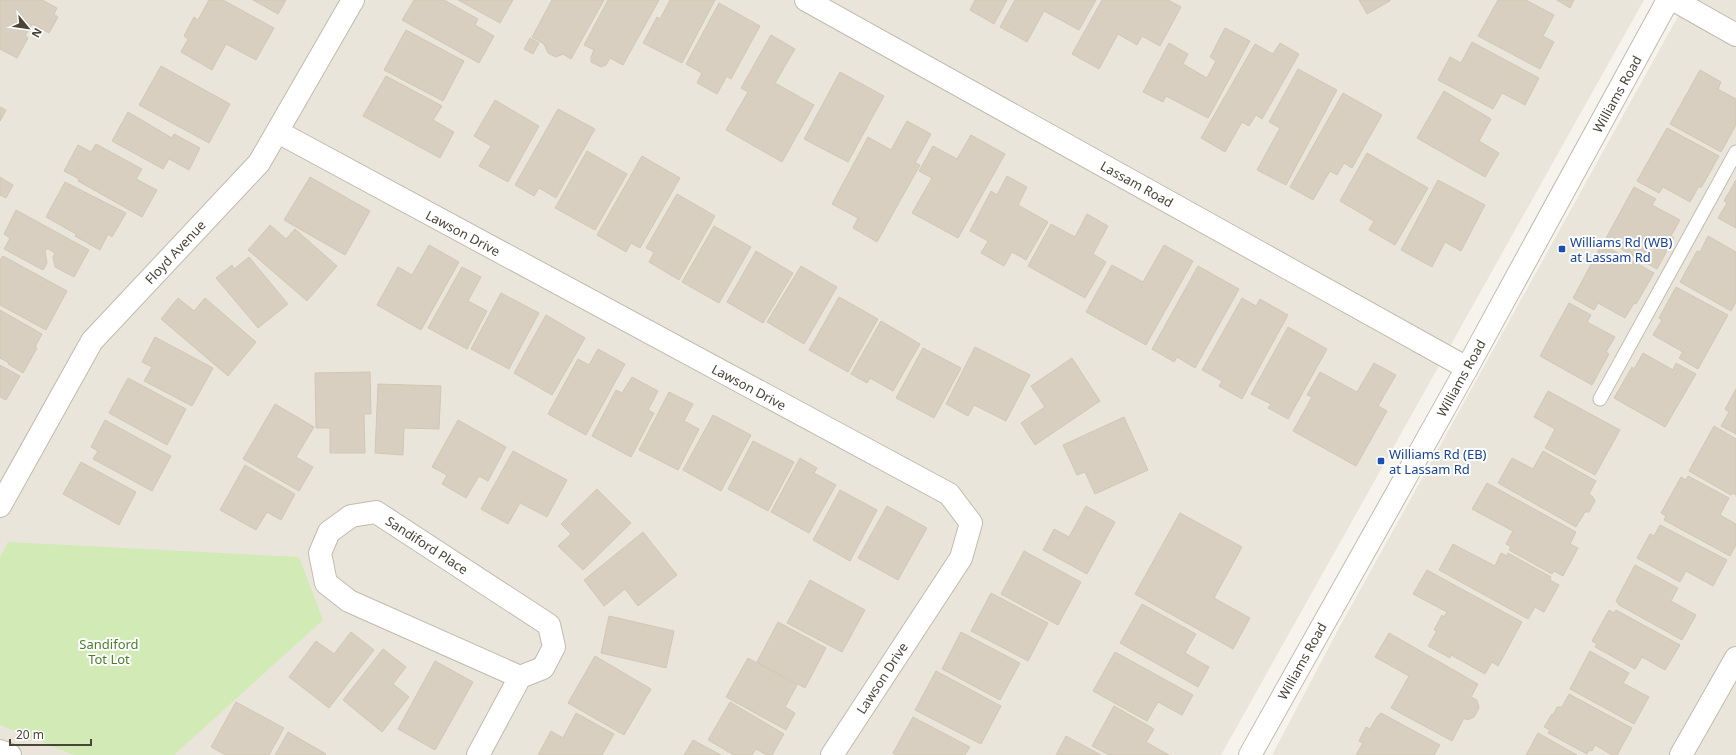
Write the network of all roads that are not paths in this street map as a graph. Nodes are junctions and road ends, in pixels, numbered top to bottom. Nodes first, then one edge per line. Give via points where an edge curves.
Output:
1 (353, 0) edge
2 (806, 0) edge
3 (1668, 0) edge
4 (1674, 0) edge
5 (1736, 35) edge
6 (278, 132) junction
7 (1736, 152) edge
8 (1467, 368) junction
9 (1600, 399) dead end
10 (0, 506) edge
11 (1736, 658) edge
12 (520, 677) junction
13 (0, 751) edge
14 (1683, 754) edge
15 (10, 755) edge
16 (478, 755) edge
17 (832, 755) edge
18 (1250, 755) edge

1 - 6 street, Floyd Avenue
2 - 8 street, Lassam Road
3 - 8 street, Williams Road
4 - 5 street
6 - 10 street, Floyd Avenue via 259,163 92,341
6 - 17 street, Lawson Drive via 949,494 971,522 961,558
7 - 9 lane
8 - 18 street, Williams Road
11 - 14 street
12 - 12 street, Sandiford Place via 543,668 554,647 549,625 376,512 351,516 329,532 320,553 326,584 349,601
12 - 16 street
13 - 15 street

